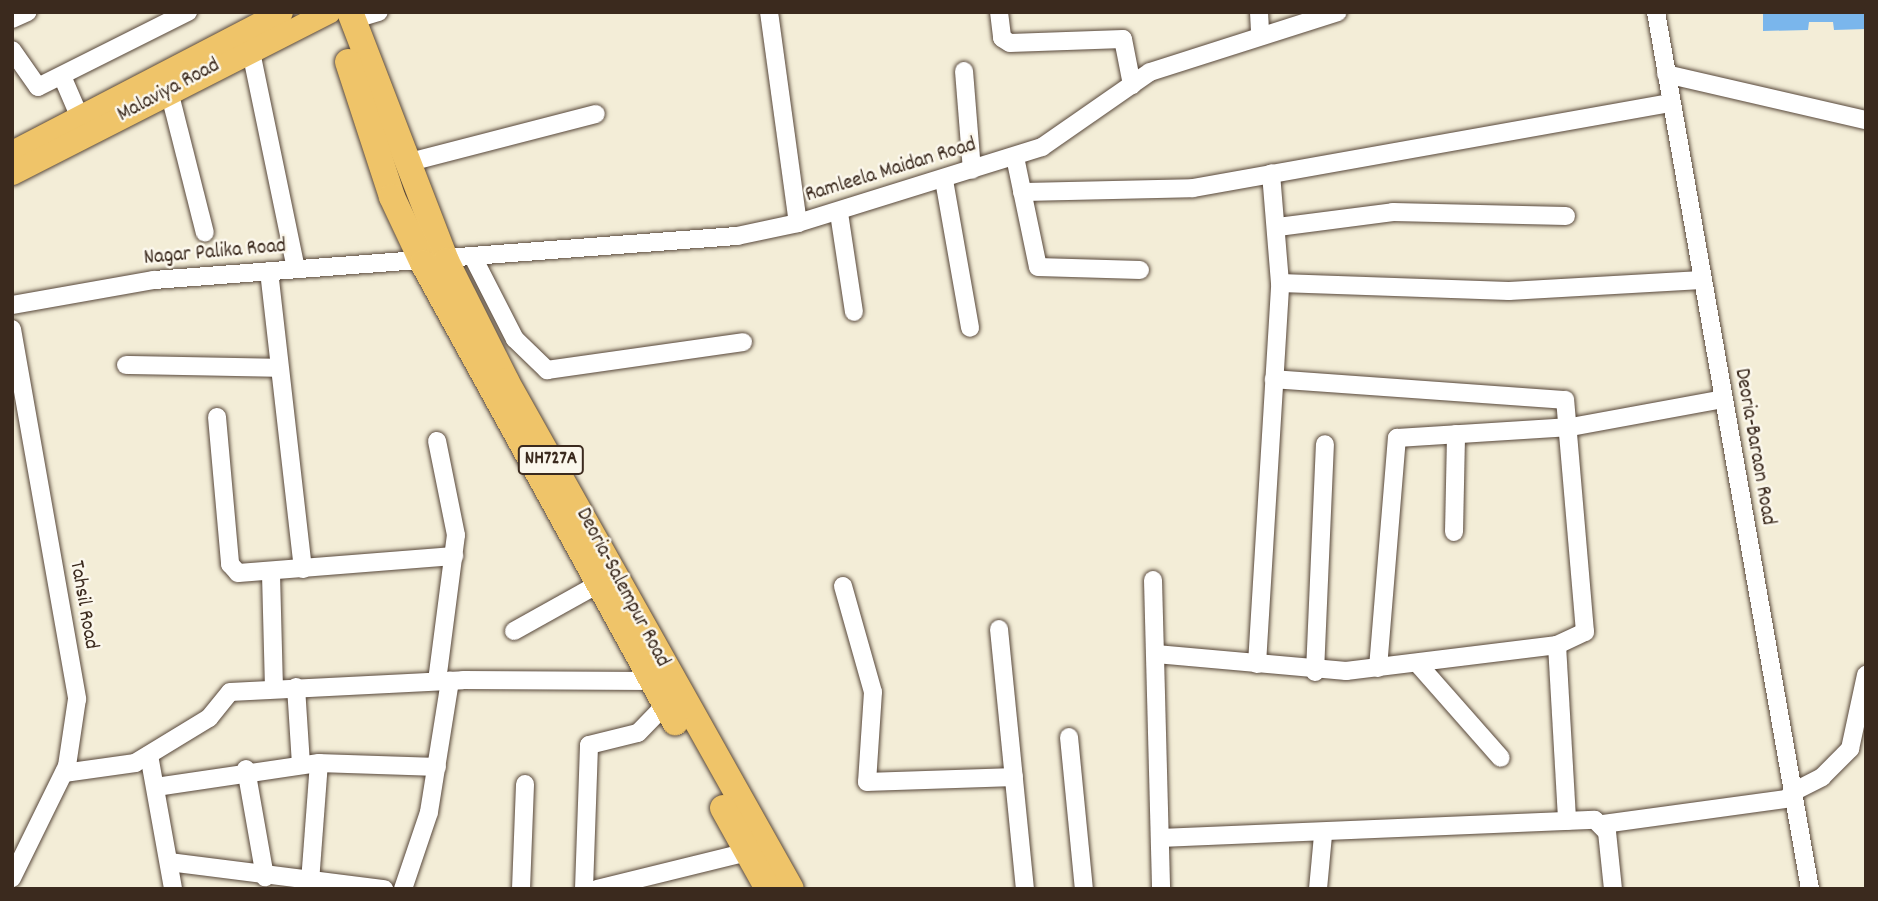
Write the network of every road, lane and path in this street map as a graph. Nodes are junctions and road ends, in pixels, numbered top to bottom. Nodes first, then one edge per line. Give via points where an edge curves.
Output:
1 (27, 12) edge
2 (188, 12) edge
3 (281, 12) edge
4 (379, 12) edge
5 (769, 12) edge
6 (999, 12) edge
7 (1259, 12) edge
8 (1338, 12) edge
9 (1656, 12) edge
10 (340, 14) edge
11 (12, 19) edge
12 (1260, 34) junction
13 (249, 38) junction
14 (12, 50) edge
15 (964, 71) dead end
16 (1666, 74) junction
17 (62, 75) junction
18 (1132, 85) junction
19 (169, 91) junction
20 (1672, 103) junction
21 (596, 114) dead end
22 (1866, 120) edge
23 (83, 125) junction
24 (12, 152) edge
25 (1015, 157) junction
26 (406, 163) junction
27 (972, 170) junction
28 (12, 173) edge
29 (1271, 173) junction
30 (944, 180) junction
31 (1022, 192) junction
32 (839, 213) junction
33 (1566, 216) dead end
34 (799, 223) junction
35 (1278, 227) junction
36 (205, 233) dead end
37 (474, 259) junction
38 (434, 262) junction
39 (296, 268) junction
40 (1140, 270) dead end
41 (269, 271) junction
42 (1702, 281) junction
43 (1280, 283) junction
44 (12, 305) edge
45 (854, 312) dead end
46 (970, 328) dead end
47 (12, 329) edge
48 (743, 342) dead end
49 (126, 365) dead end
50 (279, 368) junction
51 (1274, 379) junction
52 (1723, 399) junction
53 (217, 417) dead end
54 (1571, 427) junction
55 (1456, 434) junction
56 (437, 441) dead end
57 (1325, 444) dead end
58 (1454, 533) dead end
59 (454, 556) junction
60 (303, 569) junction
61 (271, 574) junction
62 (1153, 580) dead end
63 (598, 584) junction
64 (843, 586) dead end
65 (999, 629) dead end
66 (514, 631) dead end
67 (1557, 645) junction
68 (1156, 653) junction
69 (1258, 664) junction
70 (1418, 664) junction
71 (1378, 668) junction
72 (1315, 672) junction
73 (1866, 675) edge
74 (444, 681) junction
75 (652, 681) junction
76 (274, 687) junction
77 (296, 687) junction
78 (665, 705) junction
79 (1069, 737) dead end
80 (1860, 737) edge
81 (149, 755) junction
82 (1501, 758) dead end
83 (310, 764) junction
84 (437, 767) junction
85 (246, 769) junction
86 (64, 773) junction
87 (1014, 777) junction
88 (525, 784) dead end
89 (156, 787) junction
90 (1792, 796) junction
91 (1567, 821) junction
92 (1603, 824) junction
93 (1322, 835) junction
94 (1160, 838) junction
95 (748, 852) junction
96 (169, 862) junction
97 (265, 877) junction
98 (12, 878) edge
99 (310, 882) junction
100 (173, 889) edge
101 (384, 889) edge
102 (402, 889) edge
103 (520, 889) edge
104 (584, 889) edge
105 (597, 889) edge
106 (768, 889) edge
107 (791, 889) edge
108 (1025, 889) edge
109 (1084, 889) edge
110 (1161, 889) edge
111 (1318, 889) edge
112 (1613, 889) edge
113 (1810, 889) edge

1 - 11 street
2 - 17 street
3 - 13 main road, Malaviya Road
4 - 10 street
5 - 34 street
6 - 18 street via 1002,38 1010,43 1123,39
7 - 12 street
8 - 12 street, Ramleela Maidan Road
9 - 16 street, Deoria-Baraon Road
10 - 13 main road, Malaviya Road
10 - 26 highway, Deoria-Salempur Road / NH727A
10 - 38 highway, Deoria-Salempur Road / NH727A via 392,197
12 - 18 street, Ramleela Maidan Road via 1179,59
13 - 19 main road, Malaviya Road
13 - 23 main road, Malaviya Road
13 - 39 street
14 - 17 street via 33,85
15 - 27 street
16 - 20 street, Deoria-Baraon Road
16 - 22 street
17 - 23 street
18 - 25 street, Ramleela Maidan Road via 1057,140
19 - 23 main road, Malaviya Road
19 - 36 street
20 - 29 street
20 - 42 street, Deoria-Baraon Road
21 - 26 street
23 - 24 main road, Malaviya Road
23 - 28 main road, Malaviya Road
25 - 27 street, Ramleela Maidan Road
25 - 31 street
26 - 38 highway, Deoria-Salempur Road / NH727A
27 - 30 street, Ramleela Maidan Road
29 - 31 street via 1163,190
29 - 35 street
30 - 32 street, Ramleela Maidan Road
30 - 46 street
31 - 40 street via 1038,267
32 - 34 street, Ramleela Maidan Road
32 - 45 street
33 - 35 street via 1405,211
34 - 37 street, Ramleela Maidan Road via 737,236
35 - 43 street
37 - 38 street, Ramleela Maidan Road
37 - 48 street via 515,339 547,370
38 - 39 street, Nagar Palika Road
38 - 63 highway, Deoria-Salempur Road / NH727A
38 - 107 highway, Deoria-Salempur Road / NH727A
39 - 41 street, Nagar Palika Road
41 - 44 street, Nagar Palika Road via 154,280
41 - 50 street
42 - 43 street via 1509,291
42 - 52 street, Deoria-Baraon Road
43 - 51 street
47 - 86 street, Tahsil Road via 76,699
49 - 50 street
50 - 60 street
51 - 54 street via 1560,398 1568,403
51 - 69 street
52 - 54 street
52 - 90 street, Deoria-Baraon Road
53 - 61 street via 230,564 238,573
54 - 55 street
54 - 67 street via 1586,621 1582,638
55 - 58 street
55 - 71 street via 1398,438
56 - 59 street via 454,520
57 - 72 street
59 - 60 street
59 - 74 street
60 - 61 street
61 - 76 street
62 - 68 street
63 - 66 street
63 - 75 highway, Deoria-Salempur Road / NH727A
64 - 87 street via 873,692 867,782
65 - 87 street
67 - 70 street
67 - 91 street
68 - 69 street
68 - 94 street
69 - 72 street
70 - 71 street
70 - 82 street
71 - 72 street
73 - 80 street
74 - 75 street
74 - 77 street
74 - 84 street
75 - 78 highway, Deoria-Salempur Road / NH727A
76 - 77 street
76 - 81 street via 230,692 209,718
77 - 83 street
78 - 95 highway, Deoria-Salempur Road / NH727A
78 - 104 street via 644,730 589,745
79 - 109 street
80 - 90 street via 1839,763
81 - 86 street via 120,767
81 - 89 street
83 - 84 street
83 - 85 street
83 - 99 street
84 - 102 street
85 - 89 street
85 - 97 street
86 - 98 street, Tahsil Road
87 - 108 street
88 - 103 street
89 - 96 street
90 - 92 street
90 - 113 street, Deoria-Baraon Road
91 - 92 street
91 - 93 street
92 - 112 street
93 - 94 street
93 - 111 street
94 - 110 street
95 - 105 street
95 - 106 highway, Deoria-Salempur Road / NH727A
96 - 97 street
96 - 100 street
97 - 99 street
99 - 101 street

